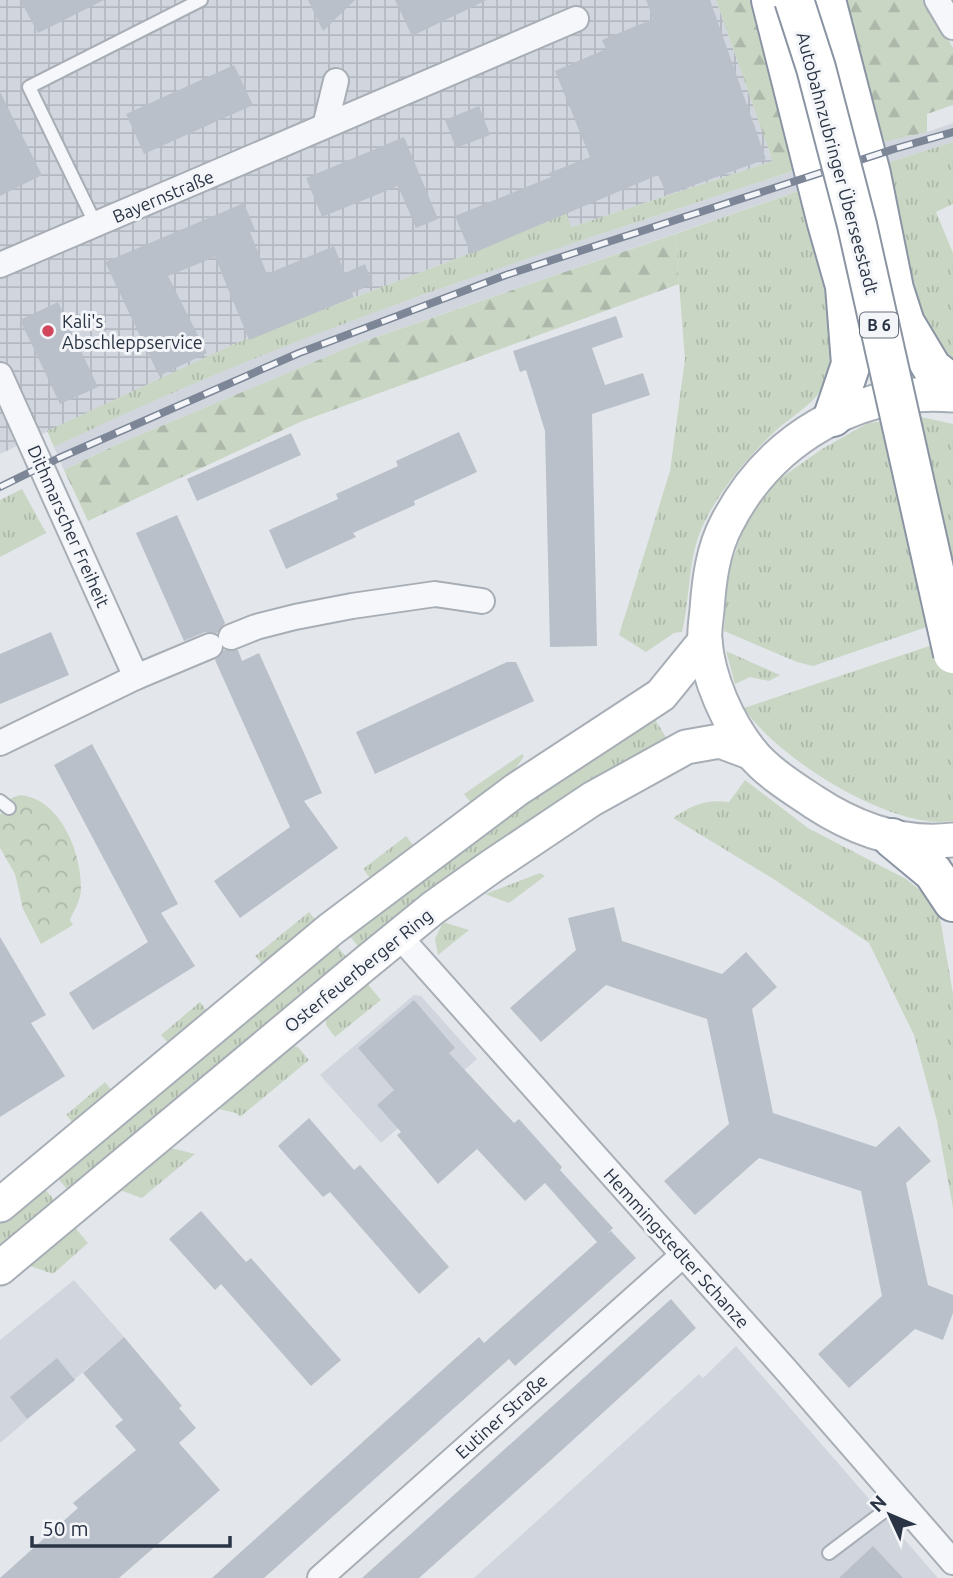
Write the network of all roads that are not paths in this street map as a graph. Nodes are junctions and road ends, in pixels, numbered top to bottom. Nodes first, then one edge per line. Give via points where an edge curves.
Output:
1 (201, 0) edge
2 (771, 0) edge
3 (794, 0) edge
4 (826, 0) edge
5 (937, 0) edge
6 (576, 19) dead end
7 (953, 27) edge
8 (336, 81) dead end
9 (326, 126) junction
10 (96, 225) junction
11 (0, 265) edge
12 (0, 375) edge
13 (953, 384) edge
14 (953, 395) edge
15 (833, 418) junction
16 (482, 601) dead end
17 (705, 641) junction
18 (953, 654) edge
19 (136, 677) junction
20 (0, 743) edge
21 (752, 753) junction
22 (892, 838) junction
23 (953, 840) edge
24 (953, 902) edge
25 (399, 936) junction
26 (0, 1205) edge
27 (683, 1255) junction
28 (0, 1268) edge
29 (899, 1500) junction
30 (829, 1553) dead end
31 (953, 1562) edge
32 (320, 1578) edge

1 - 10 lane via 29,87
2 - 15 highway, B 6 via 845,286 851,364
3 - 18 highway, Autobahnzubringer Überseestadt / B 6, bridge via 857,225
4 - 13 highway, B 6 via 901,312 932,368
5 - 7 street
6 - 9 street, Bayernstraße
8 - 9 street
9 - 10 street, Bayernstraße
10 - 11 street, Bayernstraße
12 - 19 street, Dithmarscher Freiheit
14 - 15 main road via 895,398
15 - 17 main road via 789,444 753,481 726,524 709,575
16 - 19 street via 435,594 295,617 257,627
17 - 21 main road via 722,706
17 - 26 main road via 661,695 516,790 331,929
19 - 20 street
21 - 22 main road via 823,808
21 - 25 main road, Osterfeuerberger Ring via 720,741 686,747 592,799
22 - 23 main road
22 - 24 highway via 933,872
25 - 27 street, Hemmingstedter Schanze
25 - 28 main road, Osterfeuerberger Ring
27 - 29 street, Hemmingstedter Schanze
27 - 32 street, Eutiner Straße
29 - 30 lane
29 - 31 street, Hemmingstedter Schanze

